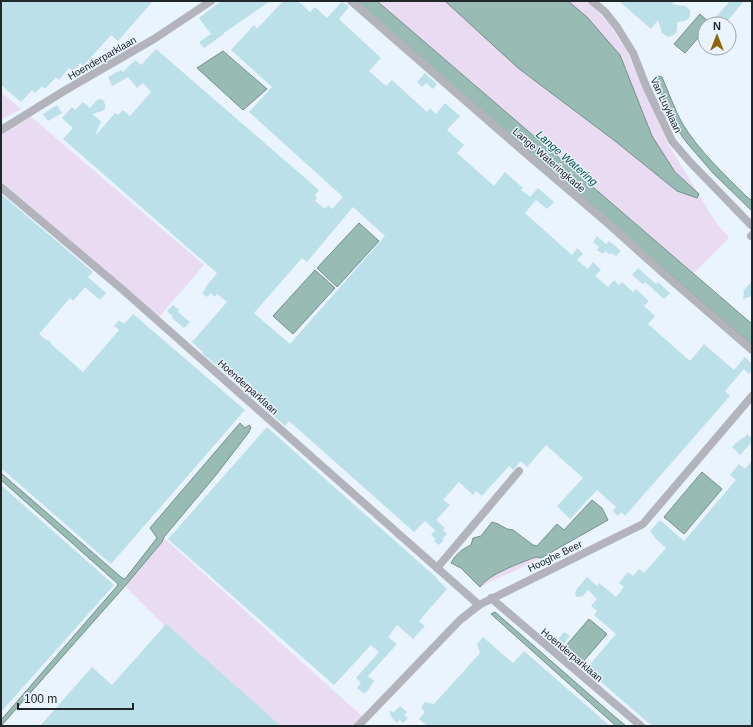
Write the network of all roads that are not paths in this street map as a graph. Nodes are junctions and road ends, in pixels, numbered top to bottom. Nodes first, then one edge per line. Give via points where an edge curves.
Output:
1 (211, 1) edge
2 (351, 1) edge
3 (592, 1) edge
4 (1, 130) edge
5 (1, 187) edge
6 (752, 226) edge
7 (752, 350) edge
8 (752, 396) edge
9 (519, 471) dead end
10 (437, 568) junction
11 (491, 598) junction
12 (479, 605) junction
13 (358, 726) edge
14 (641, 726) edge

1 - 4 street, Hoenderparklaan via 154,39
2 - 7 street, Lange Wateringkade
3 - 6 street, Van Luyklaan via 617,27 633,54 672,141
5 - 10 street, Hoenderparklaan via 135,300
8 - 11 street, Hooghe Beer via 643,524
9 - 10 street
10 - 12 street, Hoenderparklaan
11 - 12 street, Hooghe Beer
11 - 14 street, Hoenderparklaan
12 - 13 street, Hooghe Beer via 460,620

